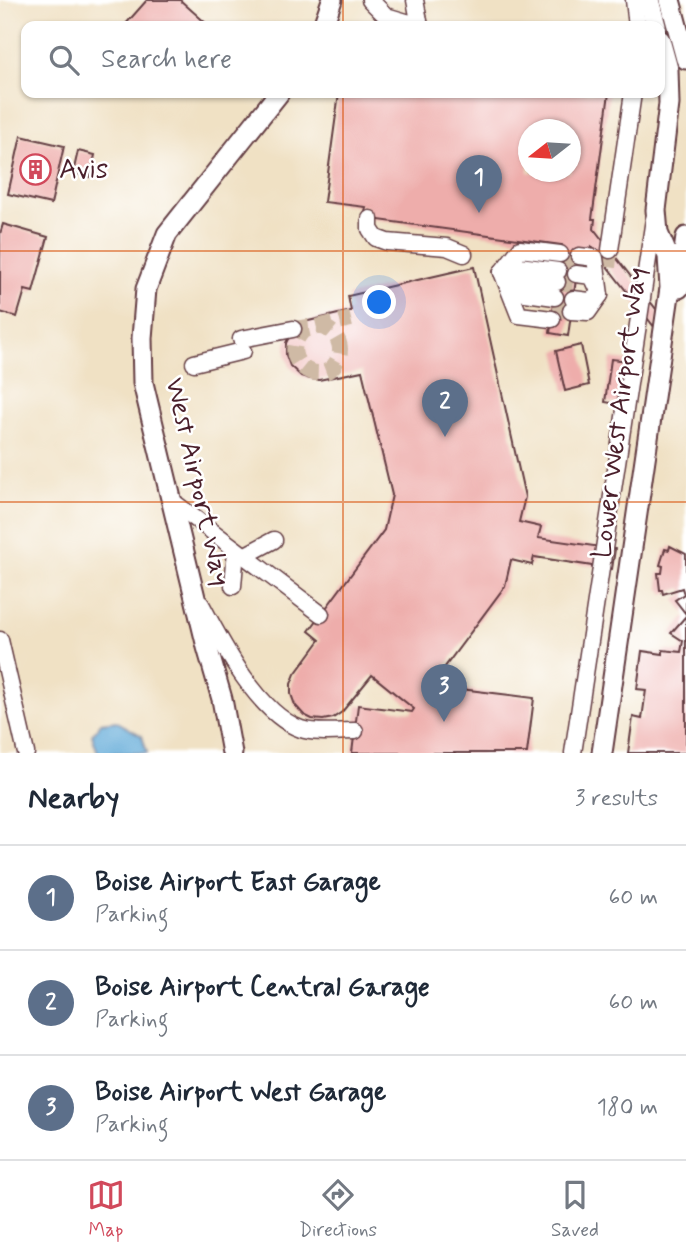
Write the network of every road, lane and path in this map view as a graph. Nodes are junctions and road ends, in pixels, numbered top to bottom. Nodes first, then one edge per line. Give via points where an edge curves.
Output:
1 (332, 0) edge
2 (370, 0) edge
3 (415, 0) edge
4 (634, 0) edge
5 (649, 0) edge
6 (670, 0) edge
7 (325, 21) edge
8 (403, 21) edge
9 (419, 21) edge
10 (637, 21) edge
11 (655, 21) edge
12 (665, 58) edge
13 (686, 59) edge
14 (275, 98) edge
15 (632, 98) edge
16 (656, 210) junction
17 (370, 219) dead end
18 (686, 237) edge
19 (610, 250) tunnel mouth
20 (464, 254) dead end
21 (608, 267) tunnel mouth
22 (502, 272) junction
23 (556, 285) junction
24 (575, 287) junction
25 (600, 295) junction
26 (293, 329) tunnel mouth
27 (194, 363) dead end
28 (172, 501) junction
29 (274, 540) dead end
30 (246, 558) junction
31 (192, 586) junction
32 (321, 614) dead end
33 (0, 640) edge
34 (222, 699) junction
35 (355, 731) dead end
36 (26, 753) edge
37 (232, 753) edge
38 (241, 753) edge
39 (573, 753) edge
40 (603, 753) edge
41 (615, 753) edge

1 - 7 main road
2 - 8 street via 386,16
3 - 9 street
4 - 10 street
5 - 11 main road
6 - 13 main road
12 - 16 main road, Lower West Airport Way via 669,104
14 - 28 main road, West Airport Way via 167,234 146,289 143,383
15 - 19 street
16 - 39 street
16 - 40 main road, Lower West Airport Way via 658,233 668,256 670,288
17 - 20 street via 376,238 447,247
18 - 41 main road
21 - 25 street
22 - 23 street
22 - 23 street via 518,304
22 - 23 street via 520,249
24 - 25 street via 588,286
24 - 25 street via 584,323
24 - 25 street via 595,258
26 - 27 street
28 - 30 street
28 - 31 main road, West Airport Way
29 - 30 street
30 - 32 street
31 - 34 main road, West Airport Way
31 - 35 street via 234,664 265,702 302,729
33 - 36 street
34 - 37 main road, West Airport Way
34 - 38 main road

